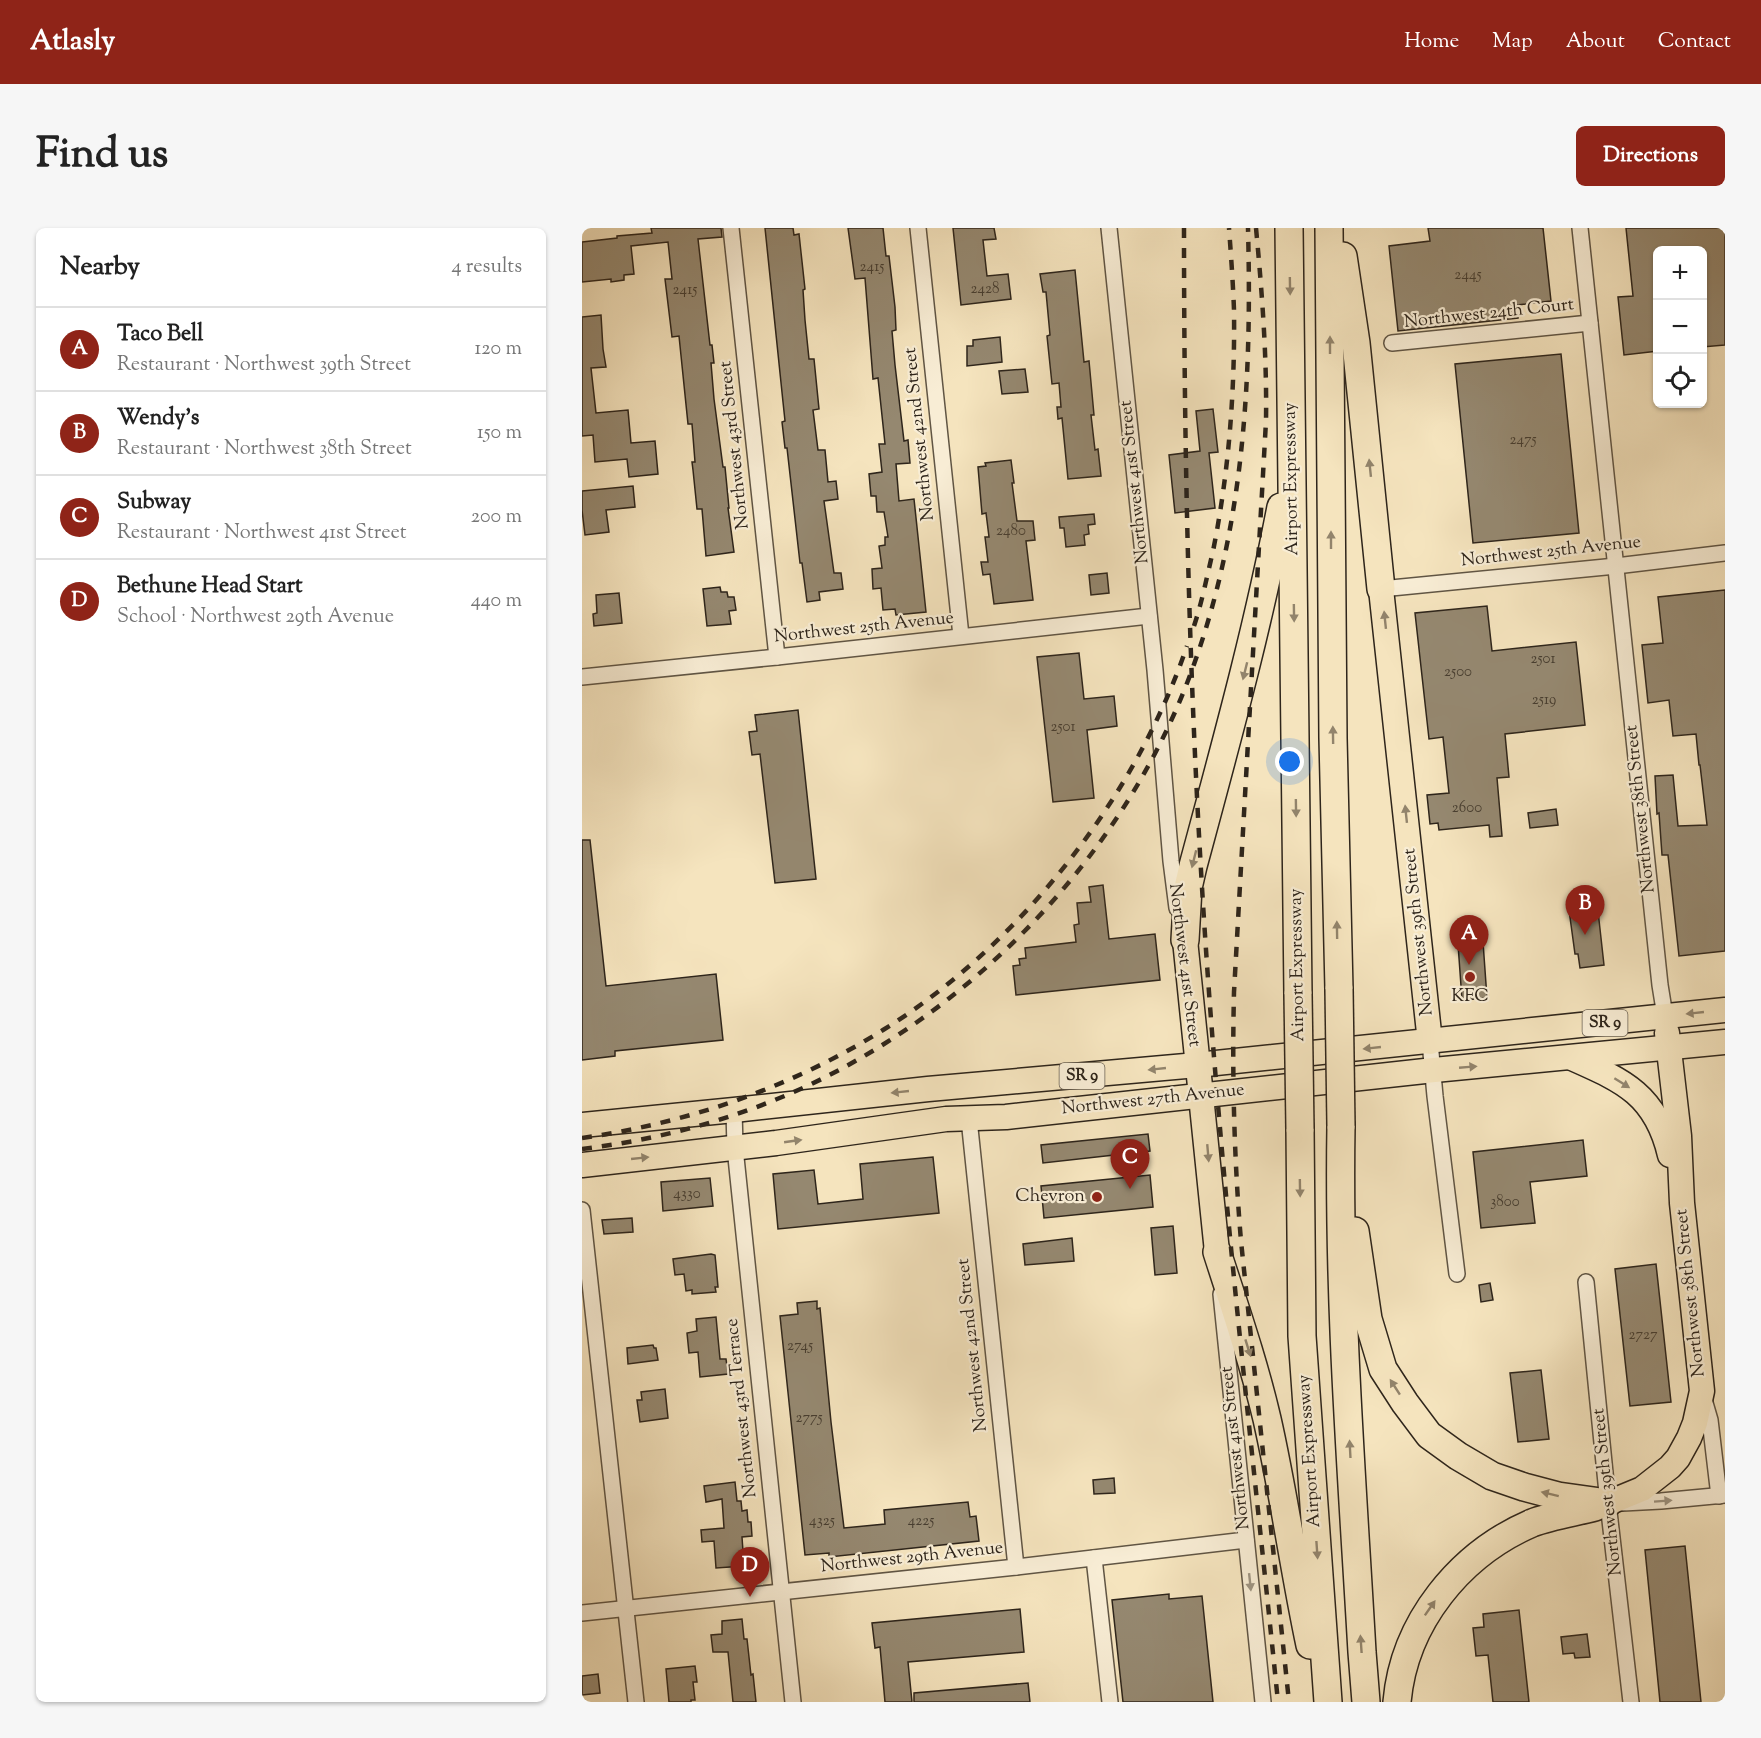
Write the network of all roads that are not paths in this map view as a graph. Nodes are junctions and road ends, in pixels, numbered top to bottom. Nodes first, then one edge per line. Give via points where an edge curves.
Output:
1 (732, 228) edge
2 (918, 228) edge
3 (1109, 228) edge
4 (1289, 228) edge
5 (1329, 228) edge
6 (1338, 228) edge
7 (1580, 228) edge
8 (1590, 323) junction
9 (1392, 343) dead end
10 (1291, 449) junction
11 (1725, 553) edge
12 (1616, 566) junction
13 (1382, 589) junction
14 (1149, 616) junction
15 (961, 636) junction
16 (777, 657) junction
17 (582, 677) edge
18 (1185, 940) junction
19 (1725, 1010) edge
20 (1665, 1017) junction
21 (1430, 1042) junction
22 (1725, 1042) edge
23 (1669, 1048) junction
24 (1570, 1058) junction
25 (1197, 1065) junction
26 (1434, 1070) junction
27 (1026, 1081) junction
28 (928, 1089) junction
29 (1201, 1095) junction
30 (735, 1110) junction
31 (969, 1119) junction
32 (582, 1125) edge
33 (1341, 1126) junction
34 (735, 1148) junction
35 (582, 1165) edge
36 (1682, 1203) junction
37 (582, 1210) edge
38 (1217, 1252) junction
39 (1458, 1274) dead end
40 (1586, 1282) dead end
41 (1702, 1391) junction
42 (1722, 1496) edge
43 (1608, 1503) junction
44 (1246, 1540) junction
45 (1094, 1558) junction
46 (1016, 1567) junction
47 (781, 1592) junction
48 (626, 1608) junction
49 (582, 1613) edge
50 (636, 1702) edge
51 (792, 1702) edge
52 (1110, 1702) edge
53 (1263, 1702) edge
54 (1323, 1702) edge
55 (1328, 1702) edge
56 (1366, 1702) edge
57 (1397, 1702) edge
58 (1631, 1702) edge

1 - 16 street, Northwest 43rd Street
2 - 15 street, Northwest 42nd Street
3 - 14 street, Northwest 41st Street
4 -> 10 highway, Airport Expressway
33 -> 5 highway, bridge
13 -> 6 highway via 1356,343
7 - 8 street, Northwest 38th Street
8 - 9 street, Northwest 24th Court
8 - 12 street, Northwest 38th Street
10 -> 18 highway via 1258,617 1192,866
10 -> 55 highway, Airport Expressway, bridge via 1302,1336
11 - 12 street, Northwest 25th Avenue
12 - 13 street, Northwest 25th Avenue
12 - 20 street, Northwest 38th Street
21 -> 13 main road, Northwest 39th Street
14 - 15 street, Northwest 25th Avenue
14 - 18 street, Northwest 41st Street via 1171,861
15 - 16 street, Northwest 25th Avenue
16 - 17 street, Northwest 25th Avenue
18 - 25 main road, Northwest 41st Street
19 -> 20 main road, Northwest 27th Avenue / SR 9
20 - 21 main road, Northwest 27th Avenue / SR 9
20 - 23 main road, Northwest 38th Street
21 -> 25 main road, Northwest 27th Avenue / SR 9
21 - 26 street, Northwest 39th Street
22 - 23 main road, Northwest 27th Avenue / SR 9
23 - 24 main road, Northwest 27th Avenue / SR 9
23 - 36 main road, Northwest 38th Street
26 -> 24 main road, Northwest 27th Avenue / SR 9
24 -> 36 main road via 1627,1085 1643,1098 1667,1142
25 -> 27 main road, Northwest 27th Avenue / SR 9
25 - 29 main road, Northwest 41st Street
26 - 29 main road, Northwest 27th Avenue / SR 9
26 - 39 street, Northwest 39th Street
27 - 28 main road, Northwest 27th Avenue / SR 9
27 - 31 main road via 985,1103
28 -> 30 main road, Northwest 27th Avenue / SR 9
28 - 31 main road via 948,1099
29 - 31 main road, Northwest 27th Avenue / SR 9
29 -> 38 main road, Northwest 41st Street
30 - 32 main road, Northwest 27th Avenue / SR 9
30 - 34 street, Northwest 43rd Terrace
34 -> 31 main road, Northwest 27th Avenue / SR 9
31 - 46 street, Northwest 42nd Street
43 -> 33 highway via 1558,1496 1492,1476 1429,1435 1405,1403 1383,1369 1368,1319
56 -> 33 highway via 1343,1329
35 -> 34 main road, Northwest 27th Avenue / SR 9
34 - 47 street, Northwest 43rd Terrace
36 - 41 main road, Northwest 38th Street
37 - 48 street
38 - 44 street, Northwest 41st Street
38 -> 54 highway via 1267,1419
40 - 43 street, Northwest 39th Street
41 - 42 street, Northwest 38th Street
41 - 43 main road, Northwest 38th Street via 1695,1423 1678,1458 1642,1489
43 -> 42 street
57 -> 43 highway via 1407,1655 1422,1620 1447,1585 1473,1560 1534,1522
43 - 58 street, Northwest 39th Street
44 - 45 street, Northwest 29th Avenue
44 -> 53 street, Northwest 41st Street
45 - 46 street, Northwest 29th Avenue
45 - 52 street
46 - 47 street, Northwest 29th Avenue
47 - 48 street, Northwest 29th Avenue
47 - 51 street, Northwest 43rd Terrace
48 - 49 street, Northwest 29th Avenue
48 - 50 street

